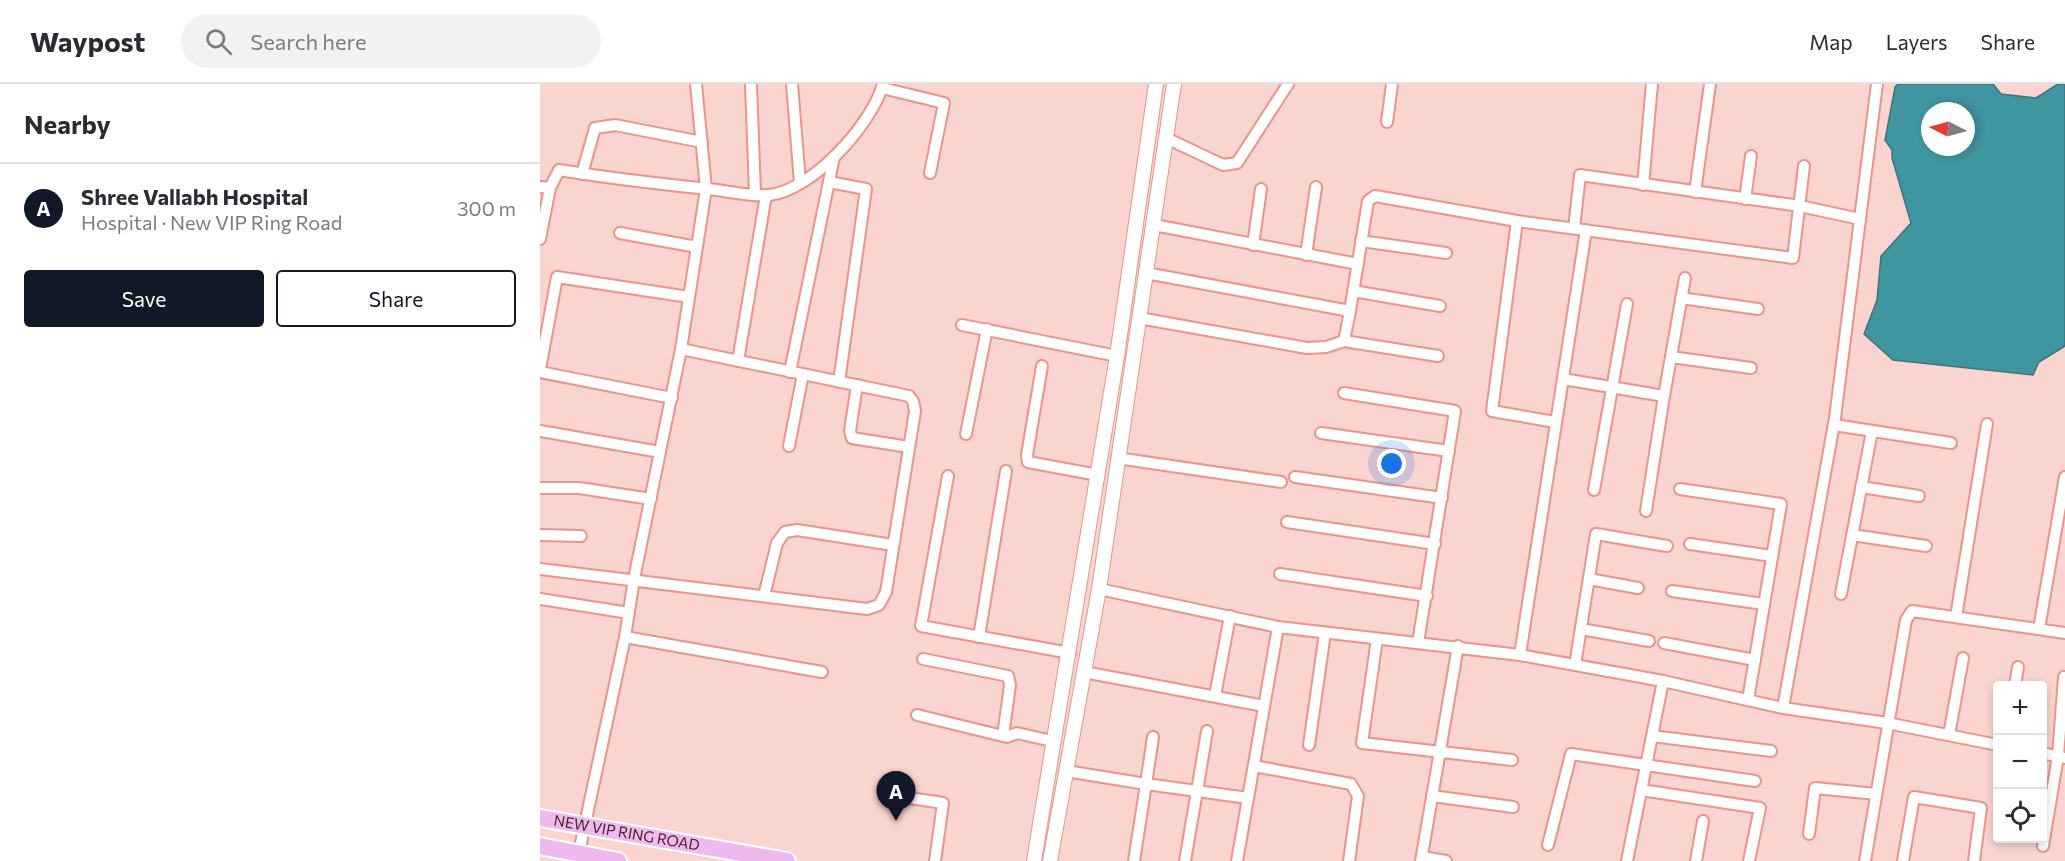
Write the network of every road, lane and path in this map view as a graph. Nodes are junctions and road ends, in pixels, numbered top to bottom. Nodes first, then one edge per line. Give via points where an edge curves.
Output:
1 (696, 84) edge
2 (751, 84) edge
3 (792, 84) edge
4 (1156, 84) edge
5 (1174, 84) edge
6 (1288, 84) edge
7 (1392, 84) edge
8 (1652, 84) edge
9 (1710, 84) edge
10 (1889, 84) edge
11 (882, 86) edge
12 (1877, 89) edge
13 (1386, 122) dead end
14 (1166, 138) junction
15 (702, 142) junction
16 (1751, 156) dead end
17 (834, 157) junction
18 (1804, 166) dead end
19 (930, 173) dead end
20 (582, 174) junction
21 (829, 182) junction
22 (800, 183) junction
23 (1643, 185) junction
24 (545, 187) edge
25 (1316, 187) dead end
26 (706, 189) junction
27 (1261, 189) dead end
28 (1695, 192) junction
29 (761, 195) junction
30 (1745, 198) junction
31 (1800, 206) junction
32 (1860, 219) junction
33 (1516, 221) junction
34 (1154, 225) junction
35 (1580, 229) junction
36 (620, 233) dead end
37 (540, 239) edge
38 (1361, 241) junction
39 (1253, 245) junction
40 (697, 247) junction
41 (1446, 253) dead end
42 (1306, 255) junction
43 (1358, 264) junction
44 (1146, 273) junction
45 (1684, 278) dead end
46 (1353, 291) junction
47 (689, 297) junction
48 (1681, 298) junction
49 (1627, 304) dead end
50 (1440, 306) dead end
51 (1758, 309) dead end
52 (1350, 311) junction
53 (1139, 318) junction
54 (962, 325) dead end
55 (987, 329) junction
56 (1344, 341) junction
57 (681, 350) junction
58 (1117, 356) junction
59 (1438, 356) dead end
60 (1671, 357) junction
61 (738, 361) junction
62 (1042, 366) dead end
63 (1751, 368) dead end
64 (540, 370) edge
65 (790, 372) junction
66 (803, 374) junction
67 (1563, 379) junction
68 (839, 382) junction
69 (856, 385) junction
70 (1613, 387) junction
71 (1344, 393) dead end
72 (1664, 396) junction
73 (672, 398) junction
74 (1556, 422) junction
75 (1987, 424) dead end
76 (1834, 425) junction
77 (540, 431) edge
78 (1872, 431) junction
79 (1321, 433) dead end
80 (966, 434) dead end
81 (1951, 443) dead end
82 (789, 446) dead end
83 (909, 447) junction
84 (1449, 451) junction
85 (660, 452) junction
86 (1117, 458) junction
87 (1006, 471) dead end
88 (1098, 475) junction
89 (948, 476) dead end
90 (1295, 477) dead end
91 (2065, 477) edge
92 (1281, 482) dead end
93 (540, 488) edge
94 (1861, 488) junction
95 (1680, 489) dead end
96 (1594, 490) dead end
97 (1919, 496) dead end
98 (1442, 498) junction
99 (651, 499) junction
100 (1646, 511) dead end
101 (1287, 522) dead end
102 (540, 535) edge
103 (1852, 535) junction
104 (582, 536) dead end
105 (1435, 544) junction
106 (1690, 544) dead end
107 (893, 545) junction
108 (1667, 546) dead end
109 (1926, 546) dead end
110 (1772, 556) junction
111 (540, 569) edge
112 (1280, 574) dead end
113 (634, 579) junction
114 (1589, 579) junction
115 (1638, 588) dead end
116 (1099, 589) junction
117 (1672, 591) dead end
118 (1841, 594) dead end
119 (764, 596) junction
120 (1427, 596) junction
121 (540, 599) edge
122 (1764, 604) junction
123 (628, 613) junction
124 (1230, 616) junction
125 (1956, 617) junction
126 (1278, 627) junction
127 (1581, 629) junction
128 (2039, 629) junction
129 (1325, 633) junction
130 (2065, 633) edge
131 (625, 637) junction
132 (980, 637) junction
133 (1377, 639) junction
134 (1649, 641) dead end
135 (1418, 643) junction
136 (1664, 643) dead end
137 (1458, 646) junction
138 (1070, 653) junction
139 (1520, 655) junction
140 (1963, 658) dead end
141 (923, 659) dead end
142 (1755, 660) junction
143 (1575, 665) junction
144 (2018, 667) dead end
145 (822, 672) dead end
146 (1084, 672) junction
147 (2064, 677) edge
148 (1663, 681) junction
149 (2016, 681) edge
150 (1215, 696) junction
151 (1748, 700) junction
152 (1264, 706) junction
153 (1783, 708) junction
154 (917, 715) dead end
155 (1887, 723) junction
156 (1207, 731) dead end
157 (1948, 735) junction
158 (1003, 736) junction
159 (1652, 736) junction
160 (1153, 737) dead end
161 (1052, 741) junction
162 (1993, 744) edge
163 (1309, 745) dead end
164 (1771, 751) dead end
165 (1440, 752) junction
166 (2047, 754) edge
167 (2062, 757) edge
168 (1512, 760) dead end
169 (1254, 766) junction
170 (1646, 767) junction
171 (1066, 771) junction
172 (1755, 781) dead end
173 (1146, 784) junction
174 (1641, 790) junction
175 (1197, 791) junction
176 (1876, 794) junction
177 (896, 796) dead end
178 (1432, 796) junction
179 (1248, 798) junction
180 (1513, 807) dead end
181 (540, 818) edge
182 (1702, 821) dead end
183 (585, 827) junction
184 (1809, 834) dead end
185 (1548, 845) dead end
186 (540, 846) edge
187 (2043, 846) dead end
188 (740, 856) edge
189 (578, 857) edge
190 (1422, 859) edge
191 (1630, 860) edge
192 (618, 861) edge
193 (787, 861) edge
194 (936, 861) edge
195 (1034, 861) edge
196 (1050, 861) edge
197 (1134, 861) edge
198 (1185, 861) edge
199 (1237, 861) edge
200 (1349, 861) edge
201 (1446, 861) edge
202 (1696, 861) edge
203 (1749, 861) edge
204 (1865, 861) edge
205 (1903, 861) edge
206 (1974, 861) edge

1 - 15 street
2 - 29 street
3 - 22 street
4 - 58 street
5 - 14 street
6 - 14 street via 1238,164 1223,165
7 - 13 street
8 - 23 street
9 - 28 street
10 - 12 street
11 - 17 street via 847,145
11 - 19 street via 944,103
12 - 32 street
14 - 34 street
15 - 20 street via 615,125 595,128
15 - 26 street
16 - 30 street
17 - 21 street
17 - 22 street
18 - 31 street
20 - 24 street via 559,170
20 - 26 street
21 - 65 street
21 - 68 street via 866,189
22 - 29 street
23 - 28 street
23 - 35 street via 1580,175
24 - 37 street
25 - 42 street
26 - 29 street
26 - 40 street
27 - 39 street
28 - 30 street
29 - 61 street
30 - 31 street
31 - 32 street
31 - 35 street via 1793,258
32 - 76 street
33 - 35 street
33 - 38 street via 1375,196 1368,201
33 - 74 street via 1492,411
34 - 39 street
34 - 44 street
35 - 67 street
36 - 40 street
38 - 41 street
38 - 43 street
39 - 42 street
40 - 47 street
42 - 43 street
43 - 46 street
44 - 52 street
44 - 53 street
45 - 48 street
46 - 50 street
46 - 52 street
47 - 57 street
47 - 64 street via 557,277
48 - 51 street
48 - 60 street
49 - 70 street
52 - 56 street
53 - 56 street via 1307,348
53 - 86 street
54 - 55 street
55 - 58 street
55 - 80 street
56 - 59 street
57 - 61 street
57 - 73 street
58 - 88 street
60 - 63 street
60 - 72 street
61 - 65 street
62 - 88 street via 1029,462
64 - 73 street
65 - 66 street
66 - 68 street
66 - 82 street
67 - 70 street
67 - 74 street
68 - 69 street
69 - 83 street via 909,396 915,411
69 - 83 street via 852,438
70 - 72 street
70 - 96 street
71 - 84 street via 1455,411
72 - 100 street
73 - 85 street
74 - 139 street
75 - 125 street
76 - 78 street
76 - 153 street
77 - 85 street
78 - 81 street
78 - 94 street
79 - 84 street
83 - 107 street
84 - 98 street
85 - 99 street
86 - 92 street
86 - 116 street
87 - 132 street
88 - 138 street
89 - 132 street via 921,627
90 - 98 street
91 - 128 street
93 - 99 street via 579,488
94 - 97 street
94 - 103 street
95 - 110 street via 1781,504
98 - 105 street
99 - 113 street
101 - 105 street
102 - 104 street
103 - 109 street
103 - 118 street
105 - 120 street
106 - 110 street
107 - 119 street via 797,530 785,532 777,543
107 - 119 street via 886,592 873,608
108 - 114 street via 1596,534
110 - 122 street
111 - 113 street
112 - 120 street
113 - 119 street
113 - 123 street
114 - 115 street
114 - 127 street
116 - 124 street
116 - 146 street
117 - 122 street
120 - 135 street
121 - 123 street
122 - 142 street
123 - 131 street
124 - 126 street
124 - 150 street
125 - 128 street
125 - 155 street via 1912,611 1906,620
126 - 129 street
126 - 152 street
127 - 134 street
127 - 143 street
128 - 130 street
129 - 133 street
129 - 163 street
131 - 145 street
131 - 183 street
132 - 138 street
133 - 135 street
133 - 165 street via 1362,743
135 - 137 street
136 - 142 street
137 - 139 street
137 - 165 street
138 - 161 street
139 - 143 street
140 - 157 street
141 - 158 street via 1008,676
142 - 151 street
143 - 148 street
144 - 149 street
146 - 150 street
146 - 171 street
147 - 167 street
148 - 151 street
148 - 159 street
150 - 152 street
151 - 153 street
152 - 169 street
153 - 155 street
154 - 158 street
155 - 157 street
155 - 176 street
156 - 175 street
157 - 162 street
158 - 161 street via 1017,733
159 - 164 street
159 - 170 street
160 - 173 street
161 - 195 street
165 - 168 street
165 - 178 street
166 - 167 street
167 - 187 street
169 - 179 street
169 - 200 street via 1351,784 1358,796
170 - 172 street
170 - 174 street
170 - 185 street via 1571,754
171 - 173 street
171 - 196 street
173 - 175 street
173 - 197 street
174 - 191 street
174 - 203 street via 1760,808
175 - 179 street
175 - 198 street
176 - 184 street via 1818,786
176 - 204 street
177 - 194 street via 943,803
178 - 180 street
178 - 190 street
179 - 199 street
181 - 183 main road, NEW VIP RING ROAD
182 - 202 street
183 - 188 main road, NEW VIP RING ROAD
183 - 189 street
186 - 189 main road, NEW VIP RING ROAD
188 - 193 main road, NEW VIP RING ROAD
189 - 192 main road, NEW VIP RING ROAD
190 - 201 street
205 - 206 street via 1914,797 1981,808

